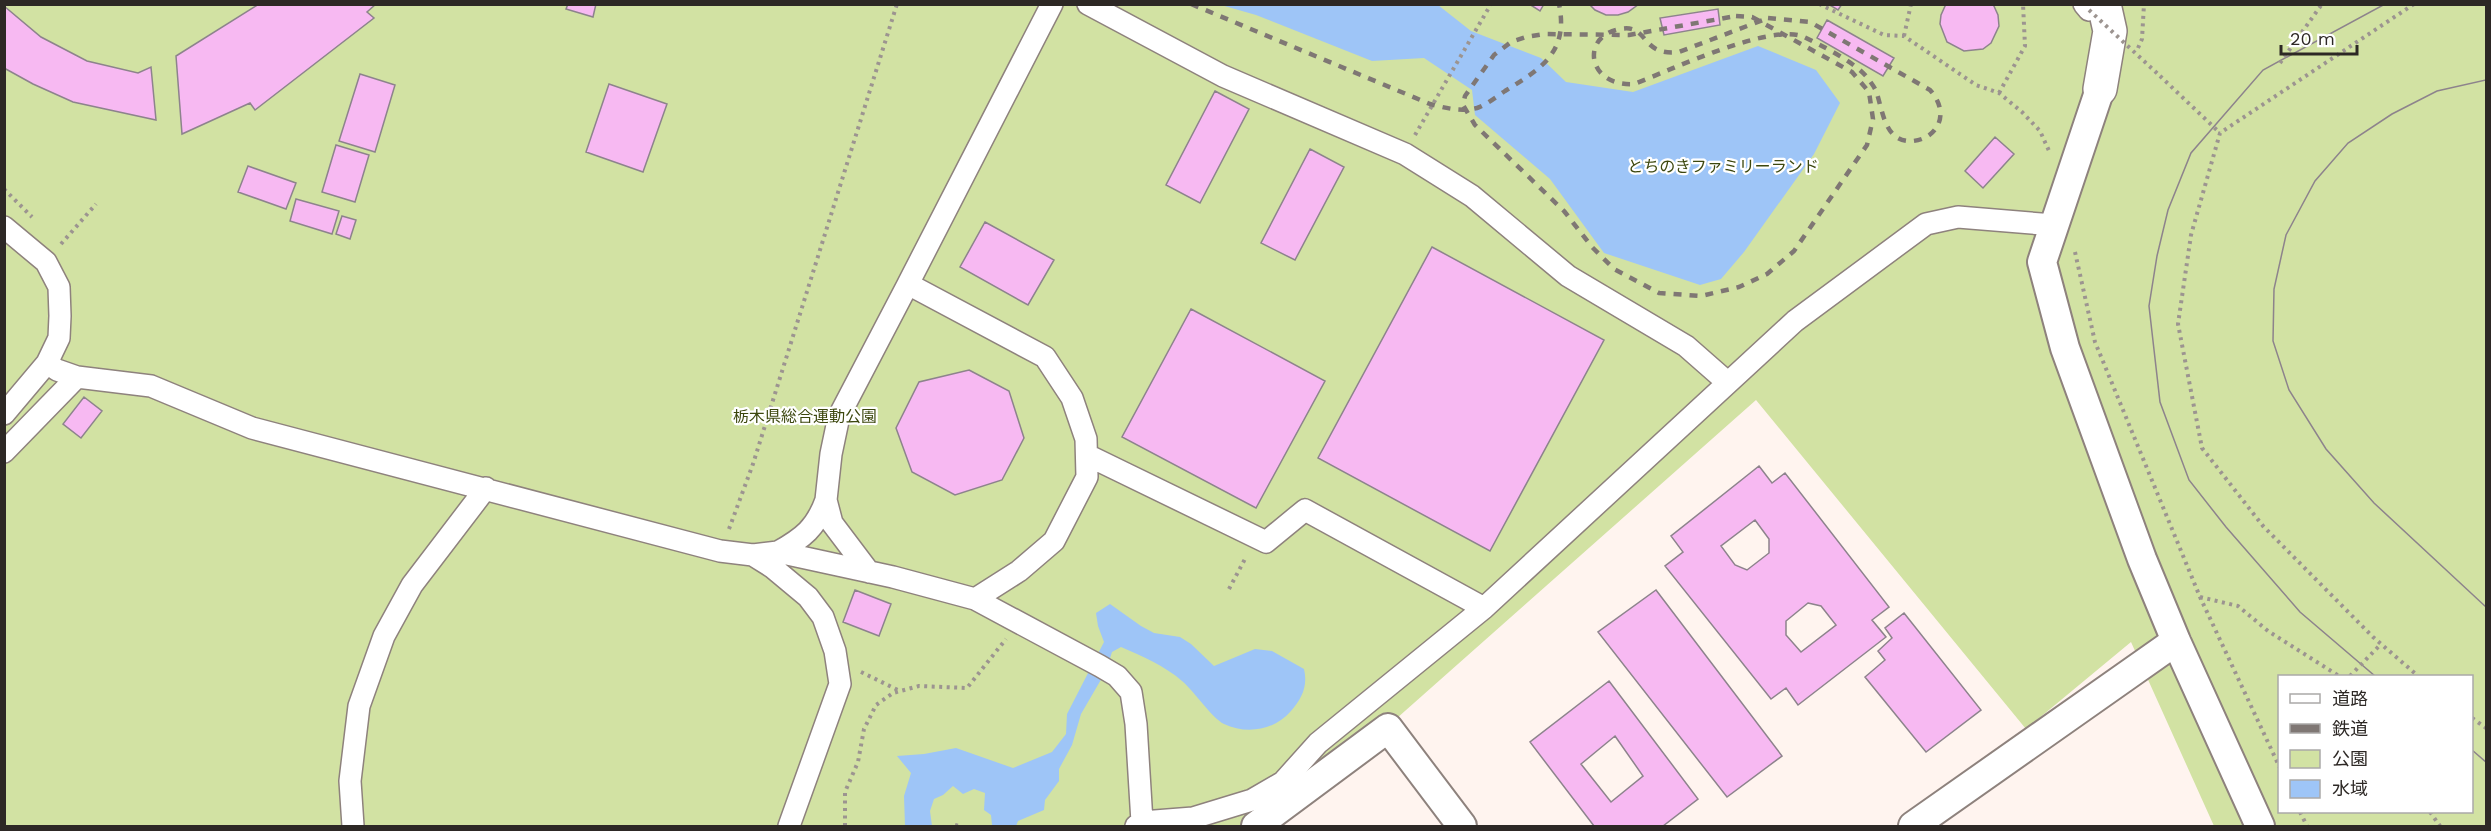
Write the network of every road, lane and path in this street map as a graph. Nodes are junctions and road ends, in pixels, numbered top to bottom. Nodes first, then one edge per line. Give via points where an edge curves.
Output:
1 (897, 4) edge
2 (1052, 4) edge
3 (1088, 4) edge
4 (1491, 4) edge
5 (1819, 4) edge
6 (1911, 4) edge
7 (2023, 4) edge
8 (2144, 4) edge
9 (2322, 4) edge
10 (2414, 4) edge
11 (2092, 6) edge
12 (1904, 36) junction
13 (2133, 61) dead end
14 (2280, 63) dead end
15 (2100, 89) joint
16 (1999, 93) junction
17 (2220, 133) junction
18 (1405, 154) junction
19 (2060, 157) dead end
20 (96, 204) dead end
21 (2054, 225) junction
22 (4, 227) edge
23 (2077, 243) dead end
24 (44, 260) junction
25 (908, 284) junction
26 (47, 363) junction
27 (77, 377) junction
28 (1727, 382) junction
29 (4, 414) edge
30 (4, 452) edge
31 (1087, 455) junction
32 (486, 488) junction
33 (826, 500) junction
34 (1256, 537) junction
35 (720, 551) junction
36 (778, 552) junction
37 (753, 555) junction
38 (869, 572) junction
39 (1229, 589) dead end
40 (2200, 597) junction
41 (975, 599) junction
42 (1484, 608) junction
43 (1019, 622) junction
44 (2176, 641) junction
45 (2381, 644) junction
46 (837, 660) junction
47 (2337, 675) edge
48 (2351, 675) edge
49 (2417, 675) edge
50 (900, 691) junction
51 (2473, 719) edge
52 (2487, 728) edge
53 (2278, 764) edge
54 (2431, 813) edge
55 (1139, 824) edge
56 (353, 826) edge
57 (789, 826) edge
58 (845, 826) edge
59 (1256, 826) edge
60 (1462, 826) edge
61 (1913, 826) edge
62 (2260, 826) edge
63 (2440, 826) edge

1 - 35 path via 757,453
2 - 25 street
3 - 18 street via 1223,76
4 - 18 path
5 - 12 path via 1884,35
6 - 12 path
7 - 16 path via 2025,46
8 - 13 path via 2142,39
9 - 14 path
10 - 17 path
11 - 15 street via 2110,30
11 - 17 path, bridge
12 - 16 path via 1976,85
15 - 21 street
16 - 19 path via 2040,131 2050,153
17 - 45 path via 2191,235 2178,324 2202,448 2263,526
18 - 28 street via 1472,196 1568,276 1686,345
20 - 24 path
21 - 28 street via 1958,217 1926,224 1795,321
21 - 44 street via 2042,262 2065,348
22 - 24 street
23 - 40 path via 2075,253 2095,342
24 - 26 street via 58,287 60,316 59,338
25 - 31 street via 1045,357 1072,398 1086,439
25 - 33 street via 840,416
26 - 27 street
26 - 29 street
27 - 30 street
27 - 32 street via 150,386 252,428
28 - 42 street
31 - 34 street
31 - 41 street via 1087,477 1054,541 1019,571
32 - 35 street
32 - 56 street via 412,585 384,636 358,706 350,781
33 - 36 street via 820,518 807,534
33 - 38 street via 832,523
34 - 39 path
34 - 42 street via 1266,542 1305,510
35 - 37 street
36 - 37 street
36 - 38 street
37 - 46 street via 808,597 823,617
38 - 41 street
40 - 47 path via 2238,606 2268,631
40 - 53 path
41 - 43 street
42 - 55 street via 1318,744 1283,782 1252,800 1193,818
43 - 50 path via 967,688 919,686
43 - 55 street via 1117,676 1131,692 1136,724
44 - 61 street
44 - 62 street
45 - 48 path
45 - 49 path
46 - 50 path
46 - 57 street via 840,684
50 - 58 path via 876,705 864,729 858,762 845,792
51 - 52 path
54 - 63 path
59 - 60 street via 1388,728

